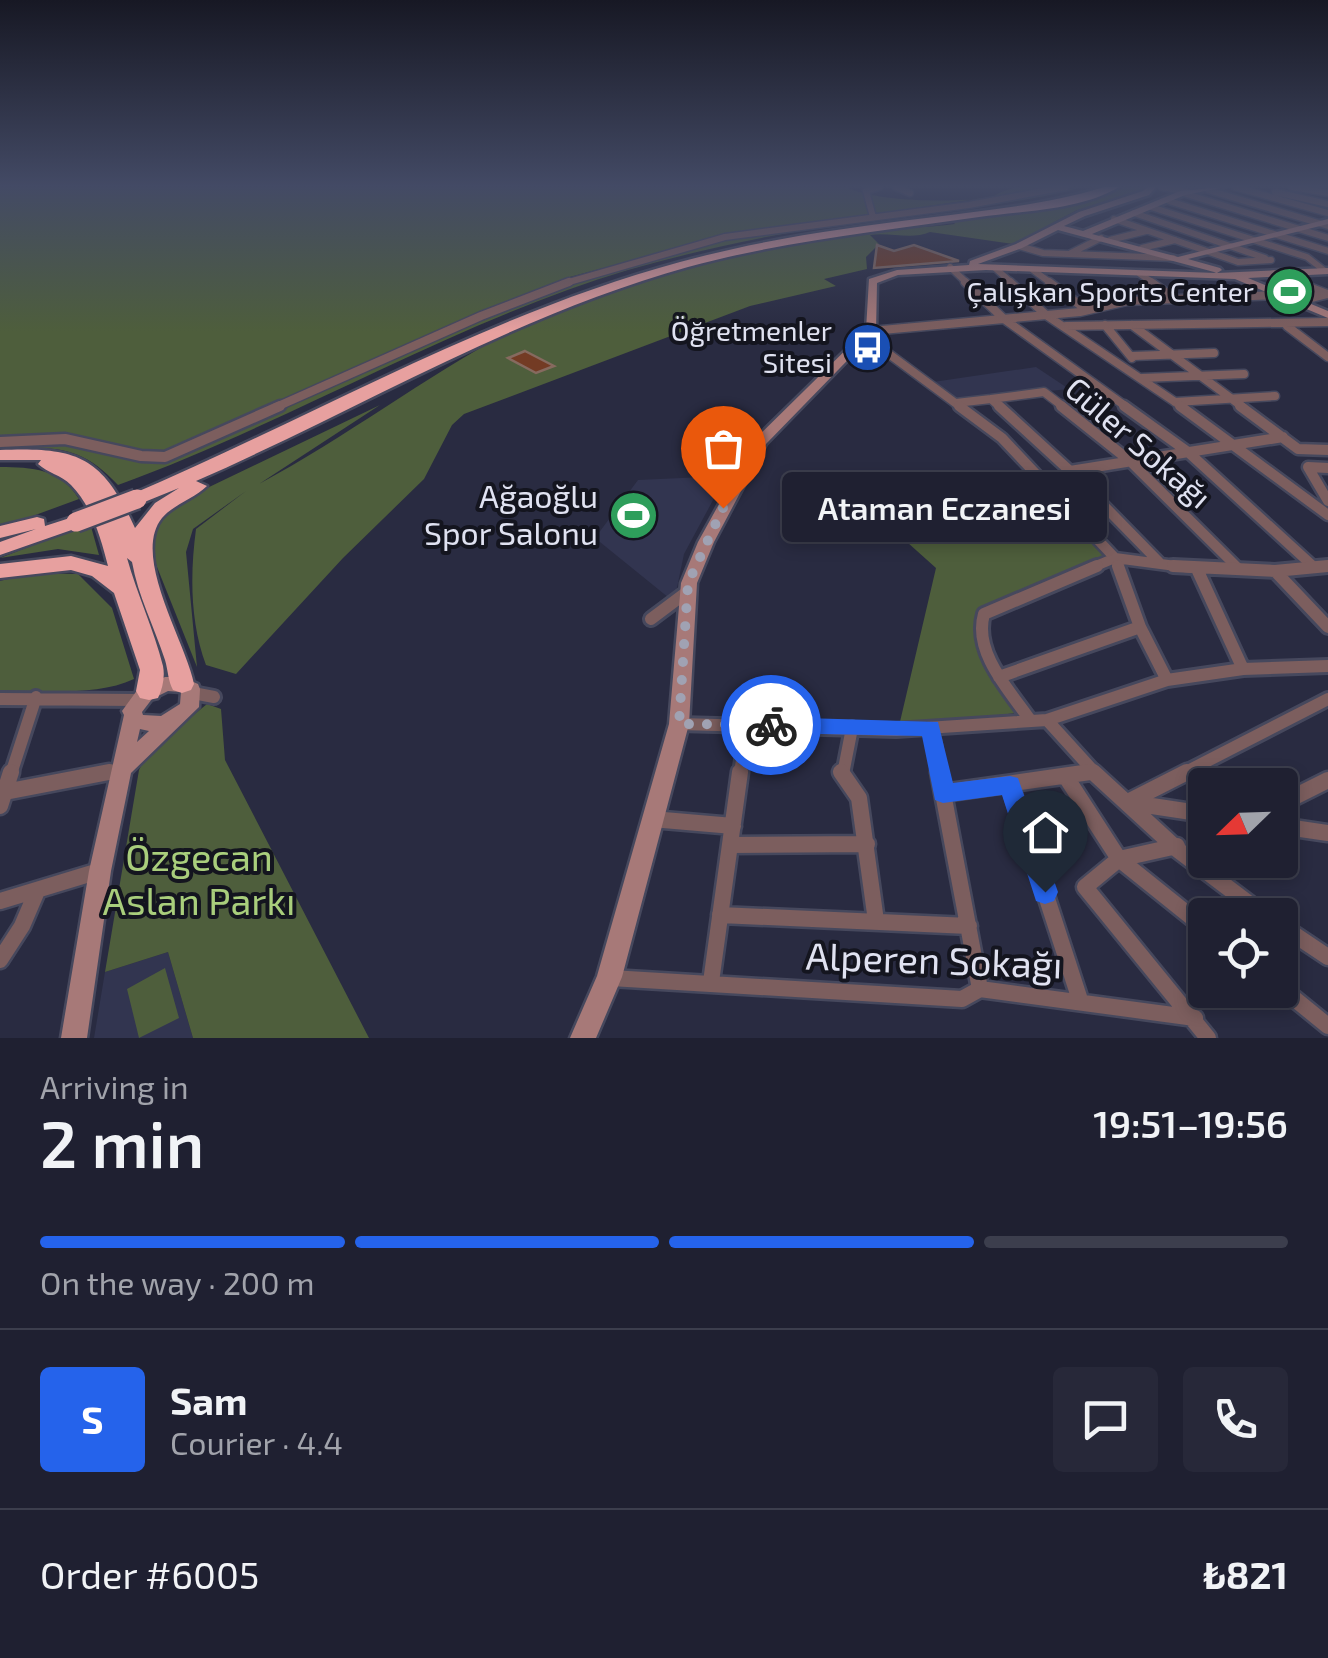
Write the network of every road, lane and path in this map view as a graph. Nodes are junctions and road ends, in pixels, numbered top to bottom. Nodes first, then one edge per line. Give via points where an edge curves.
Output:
1 (752, 235) edge
2 (800, 235) edge
3 (838, 235) edge
4 (1040, 235) edge
5 (1090, 235) edge
6 (1123, 235) edge
7 (1160, 235) edge
8 (1201, 235) edge
9 (1241, 235) edge
10 (1272, 235) edge
11 (1281, 235) edge
12 (1105, 239) junction
13 (1174, 240) junction
14 (1255, 240) junction
15 (1019, 246) junction
16 (1232, 246) junction
17 (1142, 248) junction
18 (1328, 251) edge
19 (1210, 253) junction
20 (1070, 254) junction
21 (1178, 258) junction
22 (966, 266) junction
23 (950, 267) junction
24 (996, 268) junction
25 (1033, 270) junction
26 (1327, 271) edge
27 (1273, 272) junction
28 (1140, 274) junction
29 (1232, 275) junction
30 (1328, 294) edge
31 (1279, 295) junction
32 (1174, 298) junction
33 (1295, 302) junction
34 (1084, 308) junction
35 (1046, 315) junction
36 (1004, 319) junction
37 (1328, 319) edge
38 (1105, 325) junction
39 (1132, 325) junction
40 (1065, 326) junction
41 (1286, 326) junction
42 (500, 332) junction
43 (868, 334) junction
44 (1214, 353) dead end
45 (1172, 355) junction
46 (1133, 356) junction
47 (1328, 357) edge
48 (1125, 368) junction
49 (1244, 374) dead end
50 (1200, 376) junction
51 (1141, 378) junction
52 (1275, 396) dead end
53 (991, 398) junction
54 (1231, 399) junction
55 (1174, 402) junction
56 (956, 403) junction
57 (1283, 437) junction
58 (0, 442) edge
59 (1236, 444) junction
60 (1328, 450) edge
61 (1188, 452) junction
62 (0, 459) edge
63 (725, 460) dead end
64 (1130, 461) junction
65 (1328, 468) edge
66 (1070, 471) junction
67 (741, 474) junction
68 (134, 494) junction
69 (1327, 497) edge
70 (74, 516) junction
71 (1328, 516) edge
72 (0, 534) edge
73 (0, 549) edge
74 (1115, 558) junction
75 (1159, 563) junction
76 (1328, 566) edge
77 (1314, 567) junction
78 (1238, 568) junction
79 (1197, 569) junction
80 (0, 571) edge
81 (1275, 571) junction
82 (124, 590) junction
83 (688, 592) junction
84 (151, 595) junction
85 (651, 620) dead end
86 (1328, 626) edge
87 (1140, 628) junction
88 (1328, 666) edge
89 (1243, 669) junction
90 (999, 677) junction
91 (1167, 680) junction
92 (188, 689) junction
93 (36, 697) junction
94 (214, 697) dead end
95 (1328, 699) edge
96 (0, 700) edge
97 (140, 702) junction
98 (182, 714) junction
99 (1030, 720) junction
100 (1047, 720) junction
101 (679, 724) junction
102 (747, 724) junction
103 (852, 728) junction
104 (931, 728) junction
105 (123, 768) junction
106 (1090, 772) junction
107 (1066, 777) junction
108 (1328, 780) edge
109 (1010, 785) junction
110 (943, 793) junction
111 (1298, 795) edge
112 (1, 797) edge
113 (1128, 802) junction
114 (1188, 811) edge
115 (651, 819) junction
116 (733, 826) junction
117 (1298, 828) edge
118 (1328, 832) edge
119 (732, 844) junction
120 (867, 844) junction
121 (1177, 846) junction
122 (1119, 859) junction
123 (100, 870) junction
124 (37, 891) junction
125 (1238, 898) edge
126 (0, 901) edge
127 (1188, 914) edge
128 (720, 915) junction
129 (876, 921) junction
130 (969, 926) junction
131 (1298, 938) edge
132 (1328, 957) edge
133 (0, 960) edge
134 (609, 978) junction
135 (711, 982) junction
136 (980, 990) junction
137 (1080, 1000) junction
138 (1298, 1002) edge
139 (1195, 1018) junction
140 (1328, 1026) edge
141 (74, 1038) edge
142 (583, 1038) edge
143 (1208, 1038) edge

1 - 58 street via 689,245 567,280 165,457 145,459 72,440
2 - 68 highway via 620,276 517,314
3 - 42 highway via 742,250 622,282
4 - 15 main road
5 - 12 main road
6 - 12 street
7 - 13 street
8 - 16 street
9 - 14 street
10 - 14 main road
11 - 18 street
12 - 17 main road
12 - 20 street
13 - 17 street
13 - 19 street
14 - 16 main road
14 - 26 street
15 - 20 street
15 - 22 main road
16 - 19 main road
16 - 19 street via 1271,260 1238,262
17 - 21 main road
19 - 21 main road
20 - 21 street
21 - 29 main road
22 - 23 main road
22 - 24 main road
23 - 36 street
23 - 43 main road via 887,273 872,281
24 - 25 main road
24 - 29 main road
24 - 35 street
25 - 28 main road
25 - 34 street
26 - 27 main road
27 - 29 main road
27 - 30 street
28 - 29 main road
28 - 32 street
29 - 31 main road
30 - 33 street
31 - 32 street
31 - 33 main road
32 - 34 street
33 - 37 main road
34 - 35 street
35 - 36 street
35 - 40 street
36 - 43 street
36 - 61 street
37 - 41 street
38 - 39 street
38 - 40 street
38 - 46 street
39 - 41 street
39 - 45 street
40 - 48 street
41 - 47 street
42 - 68 highway via 283,436
42 - 84 highway via 352,416 159,510 139,538
43 - 56 street
43 - 67 main road via 768,432
44 - 45 street
45 - 46 street
45 - 50 street
46 - 48 street
48 - 51 street
49 - 50 street
50 - 51 street
50 - 54 street
51 - 55 street
52 - 54 street
53 - 56 street, Güler Sokağı
53 - 64 street, Güler Sokağı via 1044,392
53 - 66 street
54 - 55 street
54 - 57 street
55 - 59 street
56 - 74 street via 1002,438
57 - 59 street
57 - 60 street via 1298,448
59 - 61 street
59 - 71 street
61 - 64 street
61 - 77 street
62 - 82 highway via 55,466 79,481 116,555
62 - 84 highway via 57,456 90,467 104,484
63 - 67 street
64 - 66 street
64 - 78 street, Güler Sokağı
65 - 69 street via 1308,467
66 - 75 street
67 - 83 main road
68 - 70 highway, bridge
70 - 72 highway
70 - 73 highway
74 - 75 street
74 - 87 street
74 - 90 street via 984,614 979,632
75 - 79 street
76 - 77 street
77 - 81 street
78 - 79 street
78 - 81 street
79 - 89 street
80 - 82 highway via 71,563 100,571
81 - 86 street
82 - 97 highway via 152,670
83 - 85 street
83 - 101 main road
84 - 92 highway
87 - 90 street
87 - 91 street
88 - 89 street
89 - 91 street
90 - 99 street
91 - 100 street
92 - 94 street
92 - 97 main road via 166,684
92 - 98 main road
93 - 96 street
93 - 97 street
93 - 112 street
95 - 113 street
97 - 98 main road via 148,725
97 - 105 main road
98 - 105 main road
99 - 100 street
99 - 104 street
100 - 106 street
101 - 102 street
101 - 115 main road
102 - 103 street
102 - 116 street
103 - 104 street
103 - 120 street via 841,771 858,798
104 - 110 street
105 - 112 street
105 - 123 main road
106 - 107 street
106 - 113 street
107 - 109 street
107 - 122 street
108 - 111 street
109 - 110 street
109 - 137 street
110 - 130 street
113 - 114 street
113 - 121 street
115 - 116 street
115 - 134 main road
116 - 119 street
117 - 118 street
119 - 120 street
119 - 128 street
120 - 129 street
121 - 122 street
121 - 125 street
122 - 127 street
122 - 139 street via 1085,887
123 - 124 street
123 - 141 main road
124 - 126 street
124 - 133 street
128 - 129 street
128 - 135 street
129 - 130 street
130 - 136 street
131 - 132 street
134 - 135 street, Alperen Sokağı
134 - 142 main road
135 - 136 street, Alperen Sokağı via 962,999
136 - 137 street, Alperen Sokağı
137 - 139 street, Alperen Sokağı
138 - 140 street
139 - 143 street

